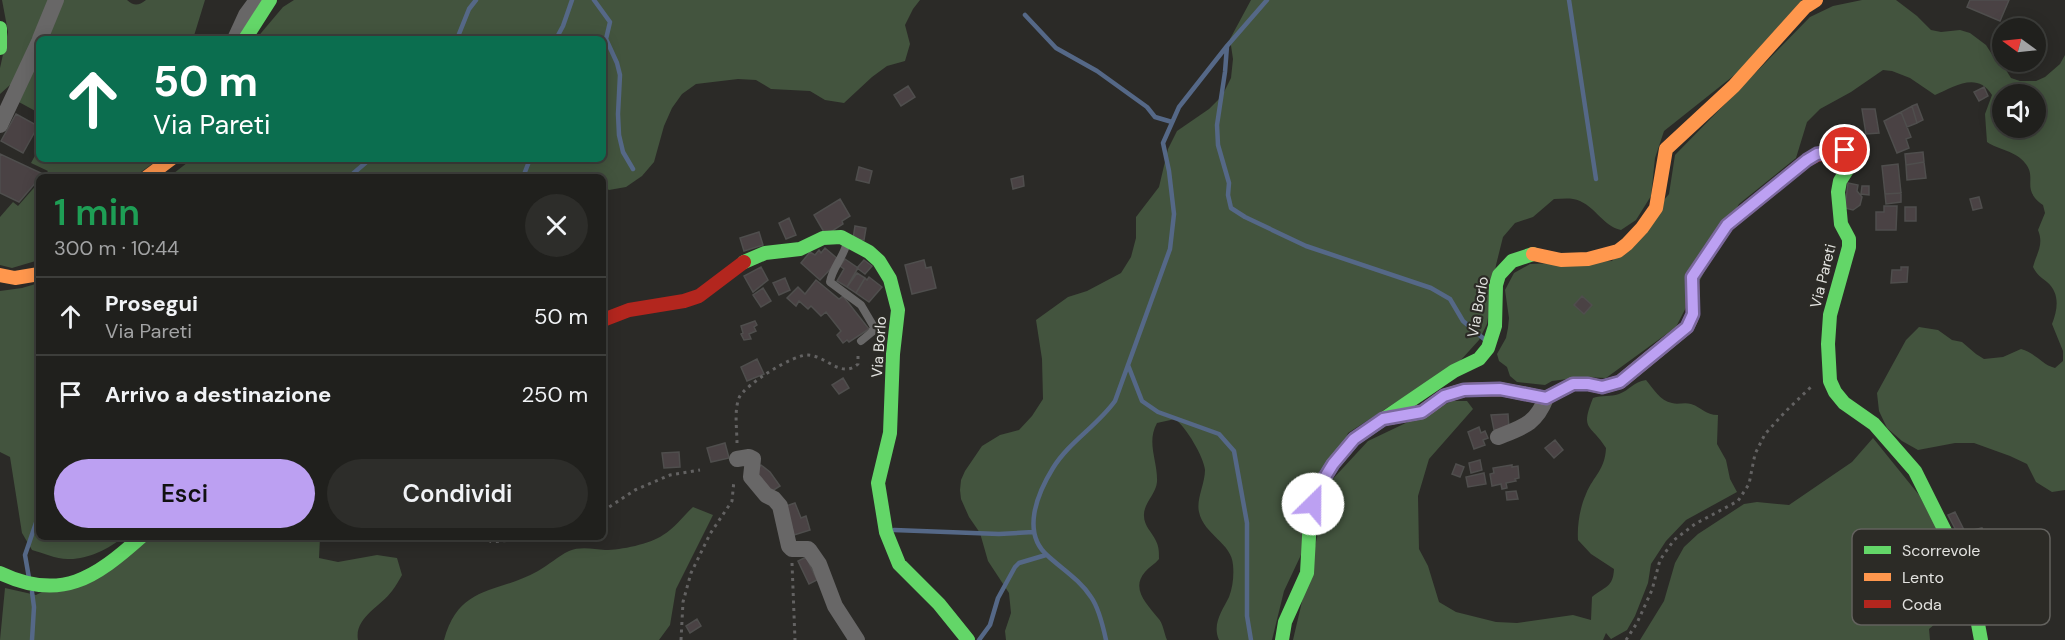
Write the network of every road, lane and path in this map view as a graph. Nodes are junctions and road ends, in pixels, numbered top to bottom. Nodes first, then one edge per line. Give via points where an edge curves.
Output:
1 (56, 0) edge
2 (257, 0) edge
3 (270, 0) edge
4 (1816, 0) edge
5 (0, 28) edge
6 (42, 36) edge
7 (236, 36) edge
8 (247, 36) edge
9 (0, 48) edge
10 (36, 48) edge
11 (0, 125) edge
12 (167, 162) edge
13 (151, 174) edge
14 (848, 239) junction
15 (36, 274) edge
16 (0, 275) edge
17 (606, 319) edge
18 (861, 341) joint
19 (1830, 381) junction
20 (1546, 398) junction
21 (1383, 419) junction
22 (1498, 437) dead end
23 (737, 459) junction
24 (700, 470) dead end
25 (606, 509) edge
26 (1944, 529) edge
27 (138, 540) edge
28 (488, 540) edge
29 (510, 540) edge
30 (792, 549) junction
31 (0, 573) edge
32 (1978, 625) edge
33 (681, 640) edge
34 (795, 640) edge
35 (856, 640) edge
36 (968, 640) edge
37 (1282, 640) edge
38 (1626, 640) edge
39 (1981, 640) edge

1 - 6 street
2 - 7 street
3 - 8 main road
4 - 21 main road, Via Borlo via 1805,7 1734,86 1666,149 1656,208 1627,244 1612,254 1588,259 1561,260 1532,254 1512,261 1499,275 1496,285 1495,326 1488,348 1479,359 1454,371
5 - 9 main road
10 - 11 street
12 - 13 main road
14 - 17 main road via 832,236 800,249 755,256 699,296 629,310
14 - 18 lane via 830,282 861,304 874,327
14 - 36 main road, Via Borlo via 885,269 898,310 890,433 878,483 886,532 899,564
15 - 16 main road via 15,278
18 - 23 path via 858,364 850,370 812,356 800,356 744,389 737,407
19 - 20 main road, Via Pareti via 1830,315 1849,248 1849,239 1840,224 1838,192 1840,180 1854,159 1845,150 1817,154 1807,160 1727,225 1692,277 1693,314 1687,327 1620,382 1602,387 1573,384
19 - 26 main road via 1844,404 1874,424 1915,471
19 - 38 path via 1813,386 1765,435 1755,454 1749,484 1738,501 1674,540 1660,560 1652,590
20 - 21 main road via 1500,389 1464,390 1444,396 1422,412
20 - 22 street via 1533,421
21 - 37 main road, Via Borlo via 1354,439 1317,490 1310,519 1307,573 1285,622
23 - 30 street via 753,459 751,477 780,506
23 - 33 path via 732,501 691,573 683,602
24 - 25 path via 670,475 635,490
27 - 31 main road via 78,582 29,586
28 - 29 path
30 - 34 path
30 - 35 street via 810,551 835,606
32 - 39 main road

